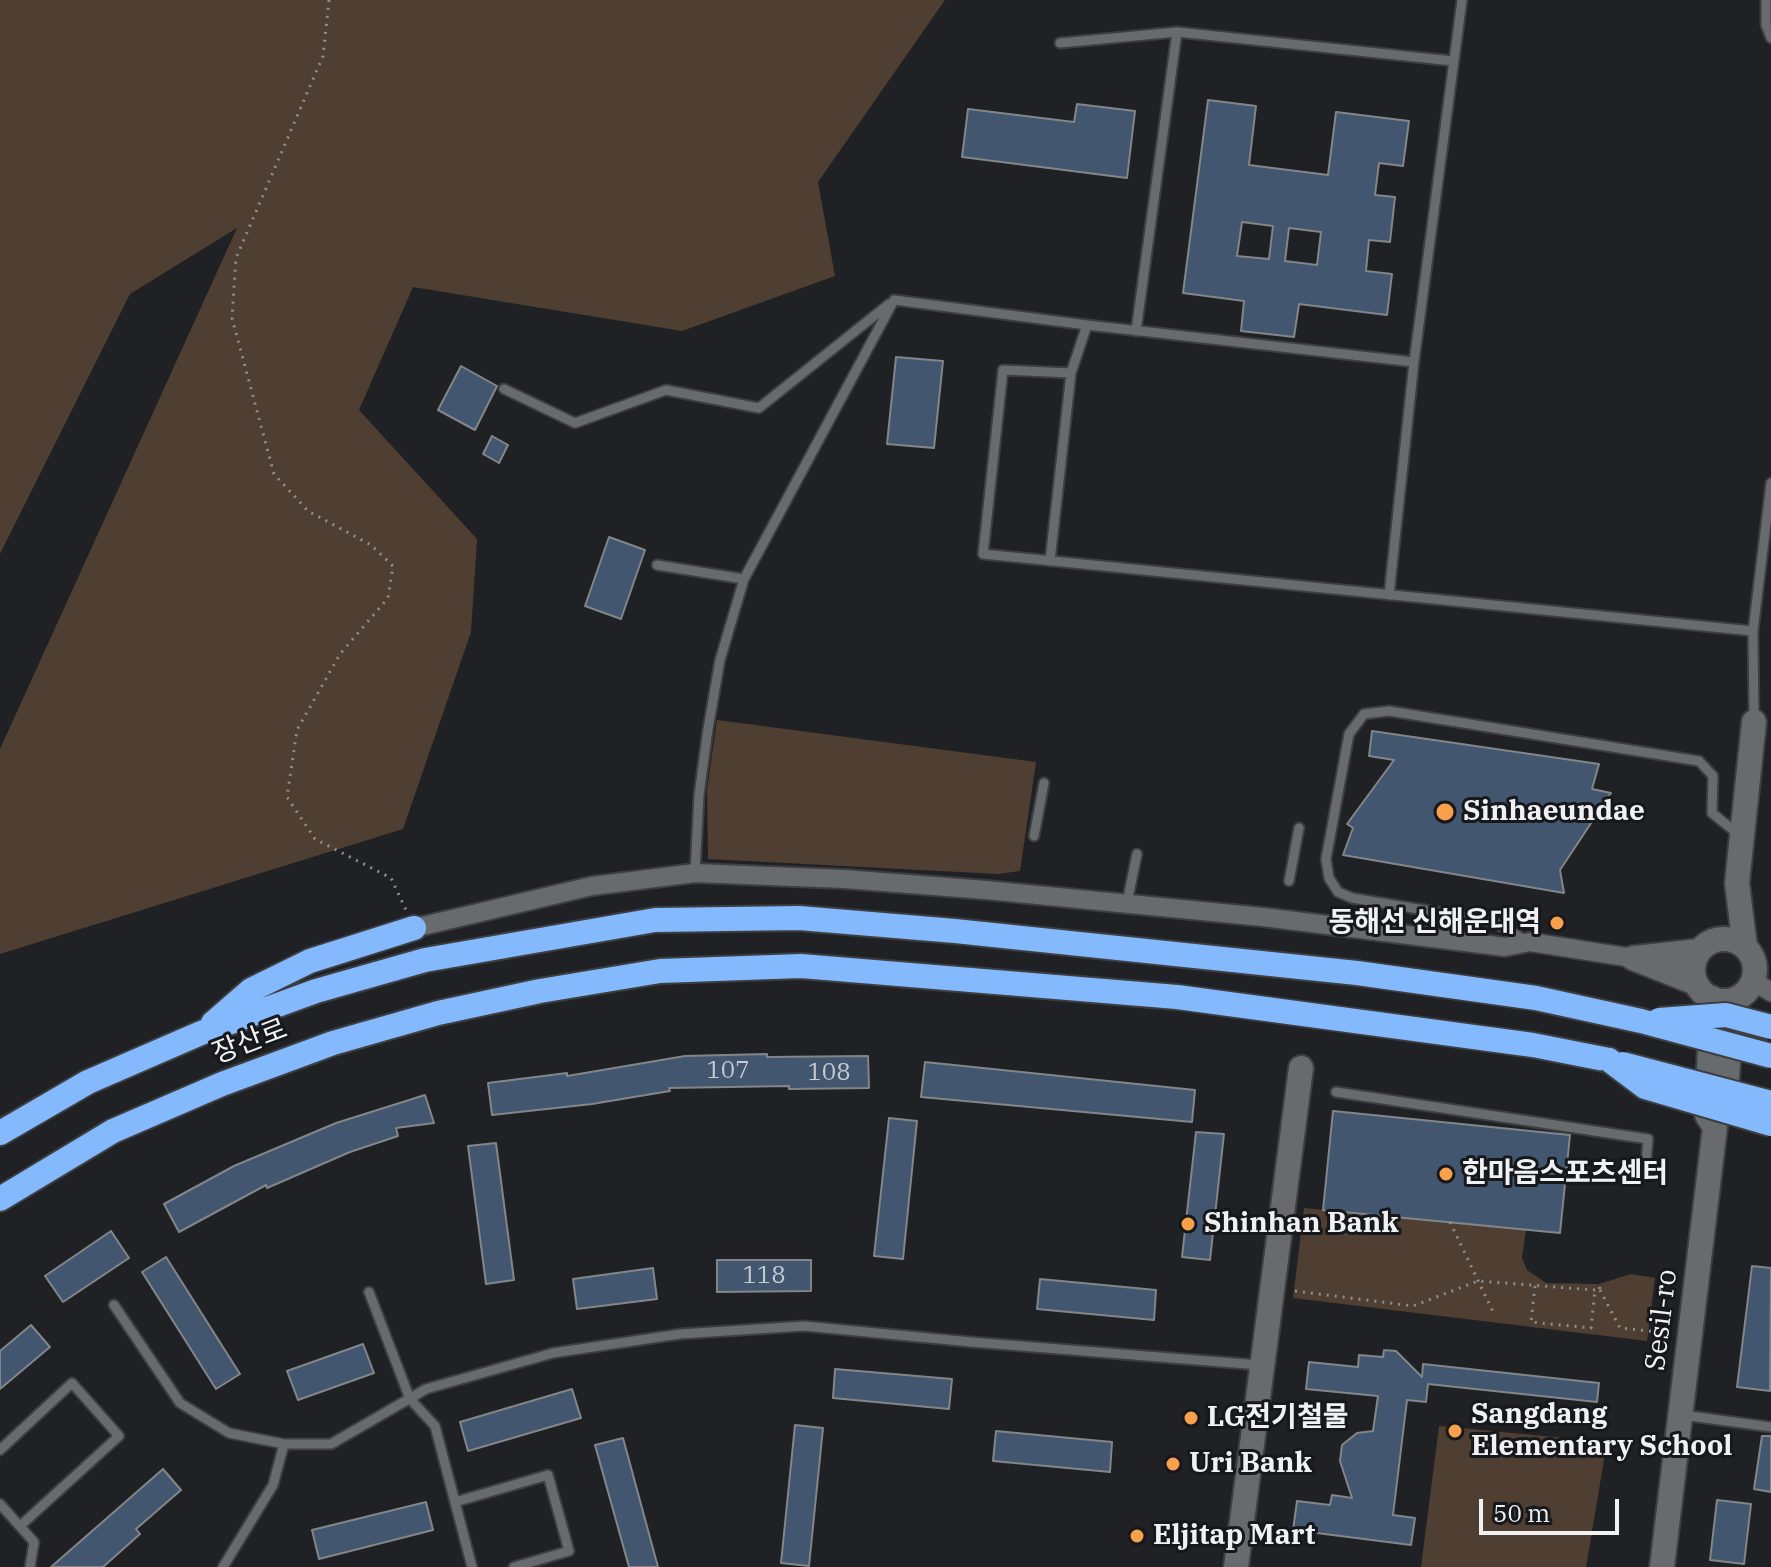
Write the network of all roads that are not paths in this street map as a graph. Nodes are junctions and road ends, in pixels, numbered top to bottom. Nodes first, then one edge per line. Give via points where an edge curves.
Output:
1 (1462, 0) edge
2 (1766, 0) edge
3 (1177, 32) junction
4 (1771, 38) edge
5 (1060, 43) dead end
6 (1453, 61) junction
7 (894, 300) junction
8 (1087, 325) junction
9 (1136, 331) junction
10 (1414, 362) junction
11 (1071, 373) junction
12 (504, 389) dead end
13 (1771, 483) edge
14 (1050, 561) junction
15 (657, 565) dead end
16 (744, 579) junction
17 (1389, 595) junction
18 (1753, 631) junction
19 (1754, 722) joint
20 (1044, 783) dead end
21 (1299, 828) dead end
22 (1034, 836) dead end
23 (1741, 837) junction
24 (1137, 854) dead end
25 (695, 873) junction
26 (1289, 881) dead end
27 (1737, 883) junction
28 (1127, 903) junction
29 (414, 928) joint
30 (1530, 942) junction
31 (1706, 946) junction
32 (1745, 947) junction
33 (1633, 958) junction
34 (1762, 987) edge
35 (1713, 994) junction
36 (1641, 1021) junction
37 (1771, 1027) edge
38 (201, 1033) junction
39 (1771, 1056) edge
40 (1609, 1060) junction
41 (1301, 1068) dead end
42 (1336, 1092) dead end
43 (1771, 1103) edge
44 (1771, 1124) edge
45 (0, 1133) edge
46 (1646, 1163) dead end
47 (0, 1199) edge
48 (369, 1292) dead end
49 (114, 1305) dead end
50 (1262, 1365) junction
51 (410, 1399) junction
52 (1681, 1415) junction
53 (1771, 1427) edge
54 (284, 1444) junction
55 (0, 1450) edge
56 (455, 1502) junction
57 (0, 1504) edge
58 (20, 1526) junction
59 (30, 1567) edge
60 (223, 1567) edge
61 (472, 1567) edge
62 (514, 1567) edge
63 (1236, 1567) edge
64 (1662, 1567) edge

1 - 6 lane
2 - 4 lane
3 - 5 lane
3 - 6 lane
3 - 9 lane
6 - 10 lane
7 - 8 lane
7 - 12 lane via 759,408 666,390 575,423
7 - 16 lane
8 - 9 lane
8 - 11 lane
9 - 10 lane
10 - 17 lane
11 - 14 lane
11 - 14 lane via 1003,370 983,554
13 - 18 lane
14 - 17 lane
15 - 16 lane
16 - 25 lane via 720,660 708,729
17 - 18 lane
18 - 19 lane
19 - 23 street, Sesil-ro
20 - 22 lane
21 - 26 lane
23 - 27 street, Sesil-ro
23 - 30 lane via 1712,813 1713,776 1699,761 1389,711 1364,714 1349,734 1326,859 1338,892 1491,921
24 - 28 lane
25 - 28 street via 844,879
25 - 29 street via 592,886
27 - 31 street, Sesil-ro
27 - 32 street, Sesil-ro
28 - 30 street via 1505,947
29 - 38 highway via 310,961 263,984
30 - 33 street
31 - 32 street via 1729,939
31 - 33 street
31 - 35 street, Sesil-ro via 1693,967
32 - 34 street, Sesil-ro
33 - 35 street
34 - 35 street, Sesil-ro via 1741,996
35 - 52 street, Sesil-ro via 1707,1115 1715,1127
36 - 37 highway, bridge via 1726,1015
36 - 38 highway, 장산로 via 1536,998 1357,973 799,918 655,920 531,940 411,964 316,991
36 - 39 highway, bridge
38 - 45 highway, 장산로 via 88,1082
40 - 43 highway, 장산로, bridge
40 - 44 highway, bridge via 1645,1087
40 - 47 highway, 장산로 via 1177,997 801,966 660,971 438,1013 333,1043 113,1131
41 - 50 street
42 - 46 lane via 1648,1139
48 - 51 lane
49 - 54 lane via 180,1403 229,1433
50 - 51 lane via 804,1326 680,1334 553,1353 426,1389
50 - 63 street
51 - 54 lane via 331,1444
51 - 56 lane via 435,1426
52 - 53 lane
52 - 64 street, Sesil-ro
54 - 60 lane via 273,1485
55 - 58 lane via 72,1383 119,1436
56 - 61 lane
56 - 62 lane via 548,1475 569,1551
57 - 58 lane
58 - 59 lane via 34,1542

